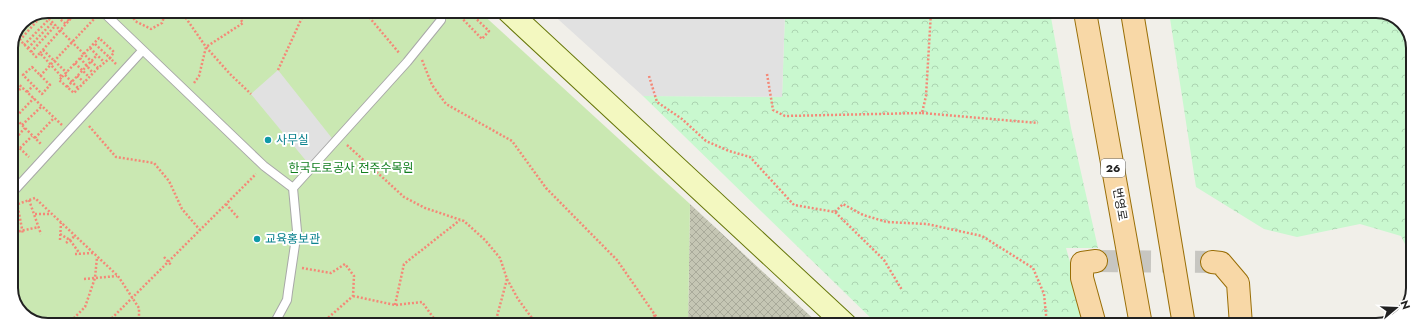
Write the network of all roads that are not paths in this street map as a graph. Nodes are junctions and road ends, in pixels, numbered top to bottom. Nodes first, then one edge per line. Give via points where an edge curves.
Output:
1 (104, 18) edge
2 (516, 18) edge
3 (1086, 18) edge
4 (1133, 18) edge
5 (441, 20) dead end
6 (142, 51) junction
7 (293, 188) junction
8 (18, 190) edge
9 (1096, 261) tunnel mouth
10 (1212, 262) tunnel mouth
11 (277, 318) edge
12 (838, 318) edge
13 (1093, 318) edge
14 (1140, 318) edge
15 (1183, 318) edge
16 (1240, 318) edge

1 - 6 lane
2 - 12 street
3 - 14 main road, 번영로 / 26
4 - 15 main road
5 - 7 lane via 415,53
6 - 7 lane via 264,166
6 - 8 lane
7 - 11 lane via 297,231 287,300
9 - 13 main road via 1082,264 1082,278
10 - 16 main road via 1221,263 1238,283

